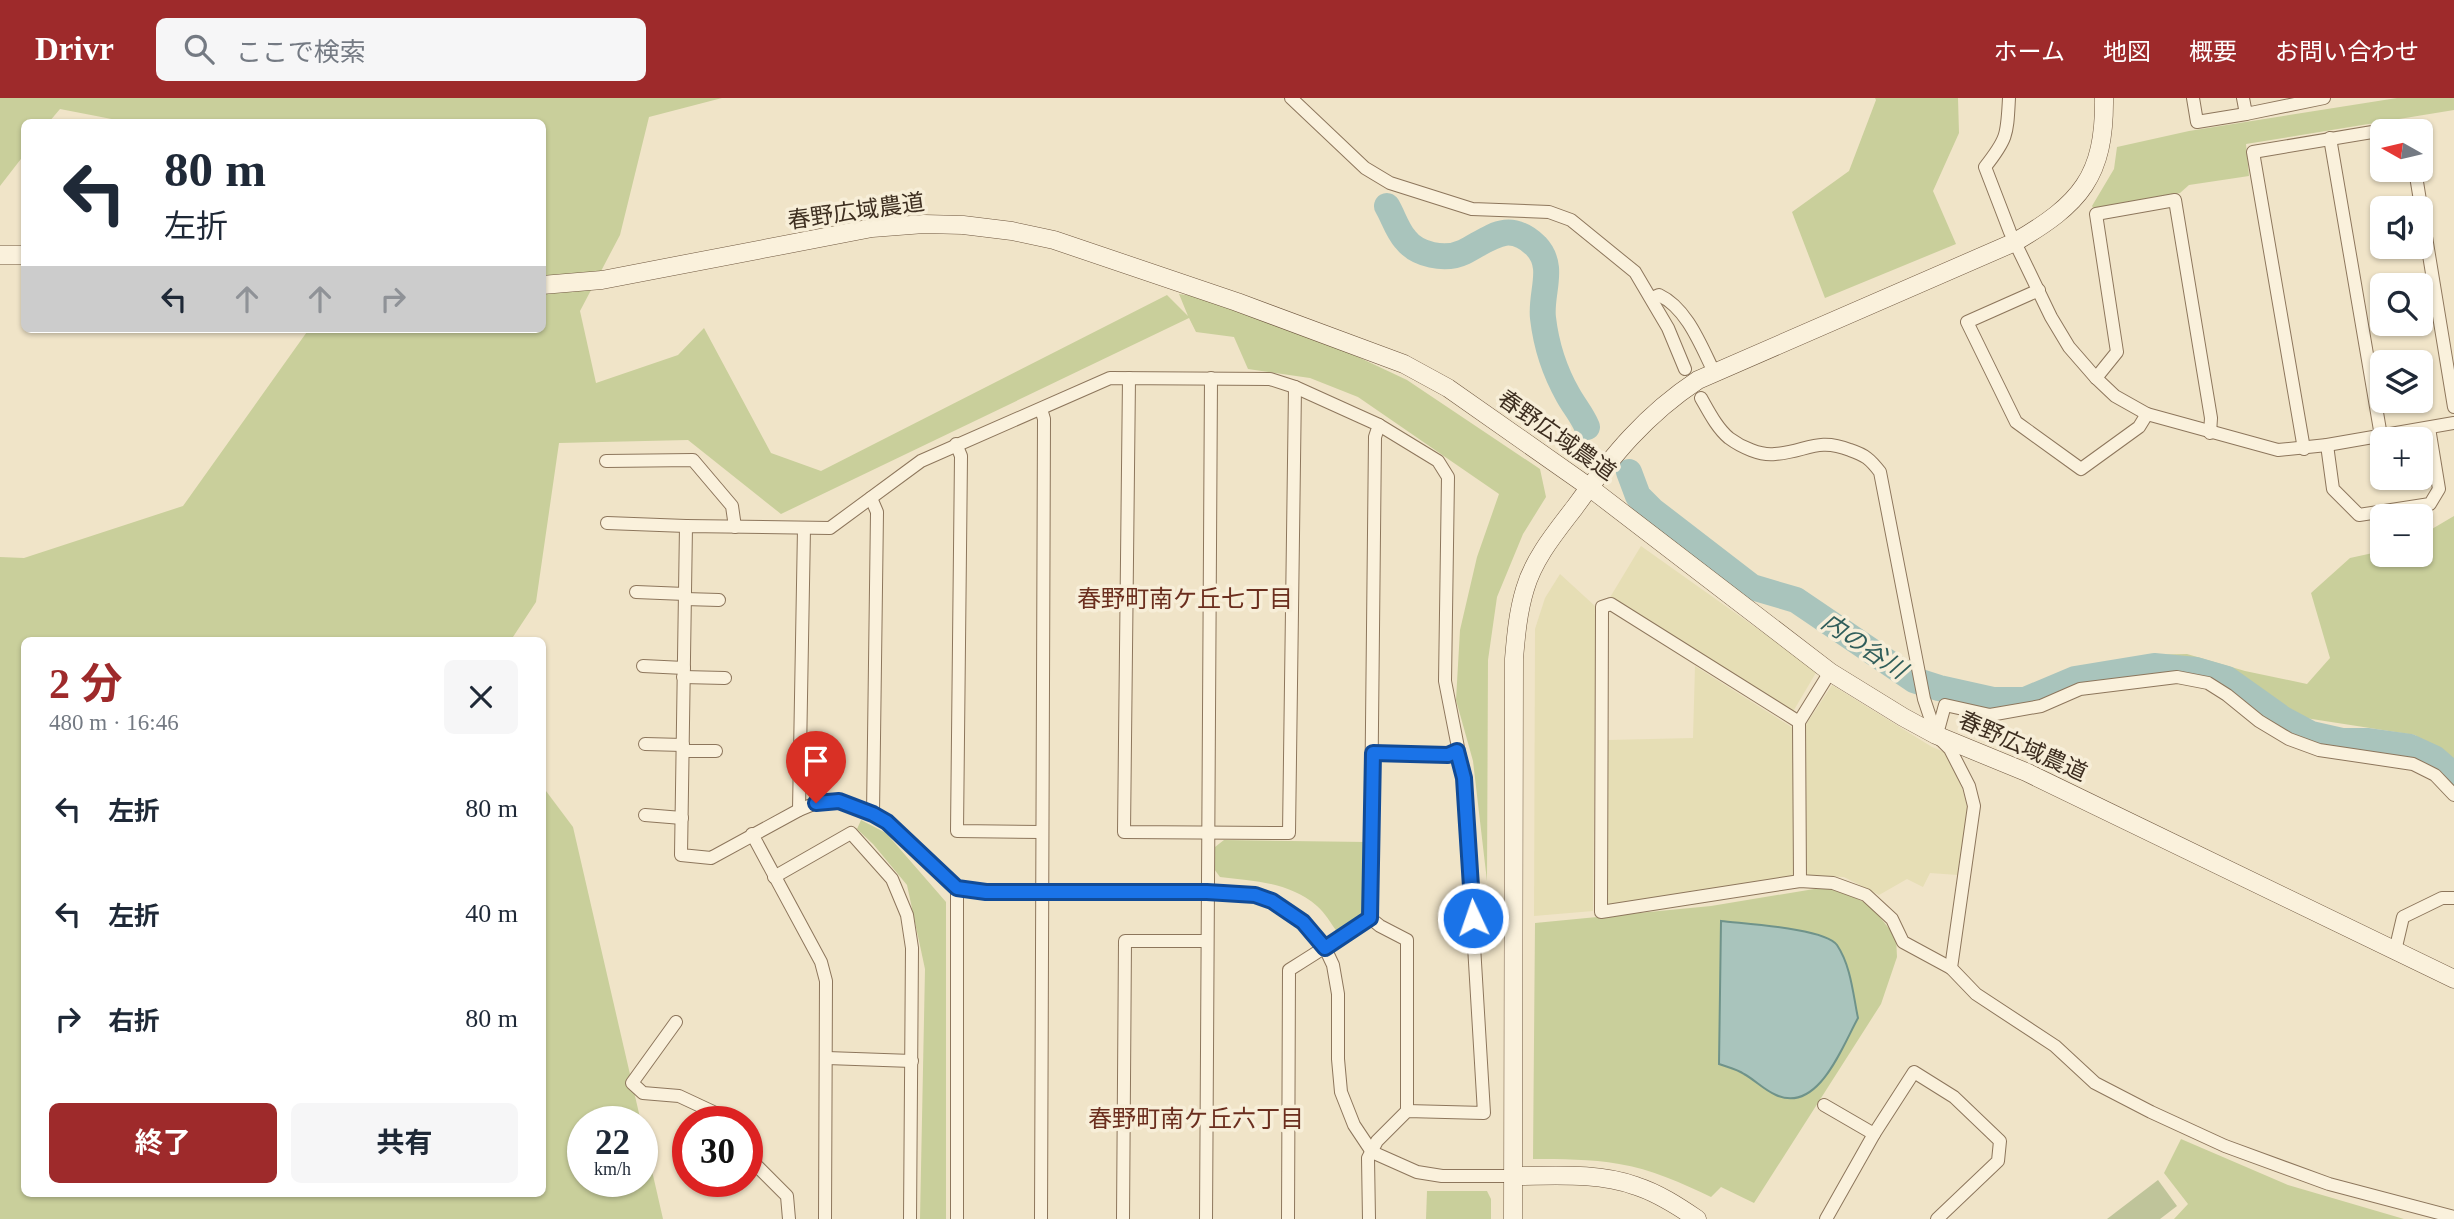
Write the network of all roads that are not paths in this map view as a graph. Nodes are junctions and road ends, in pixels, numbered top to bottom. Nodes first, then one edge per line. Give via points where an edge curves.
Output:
1 (1291, 98) edge
2 (2009, 98) edge
3 (2104, 98) edge
4 (2193, 98) edge
5 (2243, 98) edge
6 (2324, 98) edge
7 (2246, 114) junction
8 (2370, 132) edge
9 (2330, 138) junction
10 (2417, 182) edge
11 (2015, 242) junction
12 (0, 255) edge
13 (21, 255) edge
14 (546, 285) edge
15 (2039, 290) junction
16 (1651, 298) junction
17 (1685, 369) dead end
18 (1714, 372) junction
19 (1129, 378) junction
20 (1211, 378) junction
21 (2096, 378) junction
22 (1295, 387) junction
23 (1701, 397) dead end
24 (2454, 407) edge
25 (1041, 409) junction
26 (2147, 414) junction
27 (2454, 423) edge
28 (1379, 425) junction
29 (2379, 427) edge
30 (2433, 427) edge
31 (2210, 433) junction
32 (2370, 438) edge
33 (956, 444) junction
34 (2327, 445) junction
35 (2304, 449) junction
36 (2433, 452) edge
37 (607, 461) dead end
38 (1589, 488) junction
39 (871, 498) junction
40 (607, 523) dead end
41 (686, 526) junction
42 (735, 527) junction
43 (803, 528) junction
44 (636, 592) dead end
45 (685, 597) junction
46 (719, 600) dead end
47 (643, 666) dead end
48 (684, 672) junction
49 (1830, 672) junction
50 (724, 678) dead end
51 (1799, 723) junction
52 (1936, 735) junction
53 (645, 744) dead end
54 (682, 748) junction
55 (716, 751) dead end
56 (1457, 751) junction
57 (1373, 753) junction
58 (2454, 794) edge
59 (799, 810) junction
60 (873, 814) junction
61 (645, 815) dead end
62 (682, 818) junction
63 (1041, 832) junction
64 (752, 834) junction
65 (1207, 834) junction
66 (775, 877) junction
67 (1800, 881) junction
68 (957, 888) junction
69 (1041, 892) junction
70 (1207, 892) junction
71 (2454, 898) edge
72 (1370, 918) junction
73 (1206, 941) junction
74 (1325, 948) junction
75 (2395, 951) junction
76 (1951, 968) junction
77 (2454, 979) edge
78 (676, 1021) dead end
79 (827, 1058) junction
80 (912, 1061) junction
81 (1824, 1105) dead end
82 (700, 1106) edge
83 (1407, 1111) junction
84 (1874, 1135) junction
85 (1372, 1152) junction
86 (763, 1172) edge
87 (1513, 1176) junction
88 (2454, 1217) edge
89 (789, 1219) edge
90 (825, 1219) edge
91 (910, 1219) edge
92 (957, 1219) edge
93 (1041, 1219) edge
94 (1124, 1219) edge
95 (1206, 1219) edge
96 (1288, 1219) edge
97 (1369, 1219) edge
98 (1513, 1219) edge
99 (1697, 1219) edge
100 (1826, 1219) edge
101 (1937, 1219) edge

1 - 16 street via 1365,167 1390,183 1472,209 1549,212 1571,220 1635,272
2 - 11 street via 2003,145 1985,167
3 - 11 street via 2099,153 2088,180 2070,205
4 - 7 street via 2197,122
5 - 7 street
6 - 7 street
8 - 9 street
9 - 29 street
9 - 35 street via 2253,152
10 - 24 street
11 - 15 street
11 - 18 street
12 - 13 street
14 - 38 street, 春野広域農道 via 602,280 872,229 924,224 1012,231 1054,240 1237,302 1404,364 1448,388
15 - 21 street via 2069,347
15 - 26 street via 1967,322 2016,422 2081,470 2139,428
16 - 17 street
16 - 18 street via 1659,295 1670,300 1695,333
18 - 38 street via 1647,418
19 - 20 street
19 - 25 street via 1110,378
19 - 65 street via 1124,832
20 - 22 street via 1270,379
20 - 65 street
21 - 26 street via 2115,396
21 - 31 street via 2117,352 2096,214 2175,200
22 - 28 street
22 - 65 street via 1289,833
23 - 52 street via 1730,438 1754,451 1774,455 1834,443 1868,456 1880,472 1917,672
25 - 33 street
25 - 63 street
26 - 31 street
27 - 30 street
28 - 56 street via 1438,461 1448,477 1445,681
28 - 57 street via 1375,437
31 - 35 street via 2278,450
32 - 34 street
33 - 39 street via 921,461
33 - 63 street via 961,456 957,831
34 - 35 street
34 - 36 street via 2333,489 2359,514 2430,504 2439,489
37 - 42 street via 693,460 732,506
38 - 49 street, 春野広域農道
38 - 87 street via 1544,548 1525,587 1517,620
39 - 43 street via 830,528
39 - 60 street via 877,512
40 - 41 street
41 - 42 street
41 - 45 street
42 - 43 street
43 - 59 street
44 - 45 street
45 - 46 street
45 - 48 street
47 - 48 street
48 - 50 street
48 - 54 street
49 - 51 street
49 - 52 street, 春野広域農道
51 - 67 street
51 - 67 street via 1611,604 1602,607 1601,912
52 - 58 street via 1945,705 1990,715 2041,706 2080,689 2177,677 2208,682 2289,739 2319,750 2413,764 2435,775
52 - 75 street, 春野広域農道 via 2026,772
52 - 76 street via 1950,749 1969,786 1973,806
53 - 54 street
54 - 55 street
54 - 62 street
56 - 57 street via 1448,755
56 - 83 street via 1464,778 1484,1113
57 - 72 street
59 - 60 street via 839,801
59 - 64 street
60 - 68 street
61 - 62 street
62 - 64 street via 681,855 711,858
63 - 69 street
64 - 66 street
65 - 70 street
66 - 79 street via 821,962 826,981
66 - 80 street via 851,833 892,879 907,915 912,948
67 - 76 street via 1833,883 1866,895 1892,919 1903,943
68 - 69 street
68 - 92 street
69 - 70 street
69 - 93 street
70 - 73 street
70 - 74 street via 1255,895 1272,901 1303,922
71 - 75 street via 2442,898 2403,917
72 - 74 street
72 - 83 street via 1407,940
73 - 94 street via 1125,941
73 - 95 street
74 - 85 street via 1338,994 1340,1092
74 - 96 street via 1289,970
75 - 77 street, 春野広域農道
76 - 88 street via 1976,994 2055,1046 2095,1083 2151,1112 2225,1146 2329,1184
78 - 82 street via 632,1083 643,1093 679,1096
79 - 80 street
79 - 90 street
80 - 91 street
81 - 84 street
83 - 85 street
84 - 100 street
84 - 101 street via 1914,1072 1954,1097 2000,1141 1998,1161
85 - 87 street via 1442,1177
85 - 97 street via 1368,1158
86 - 89 street via 787,1196
87 - 98 street
87 - 99 street via 1584,1176 1634,1185

